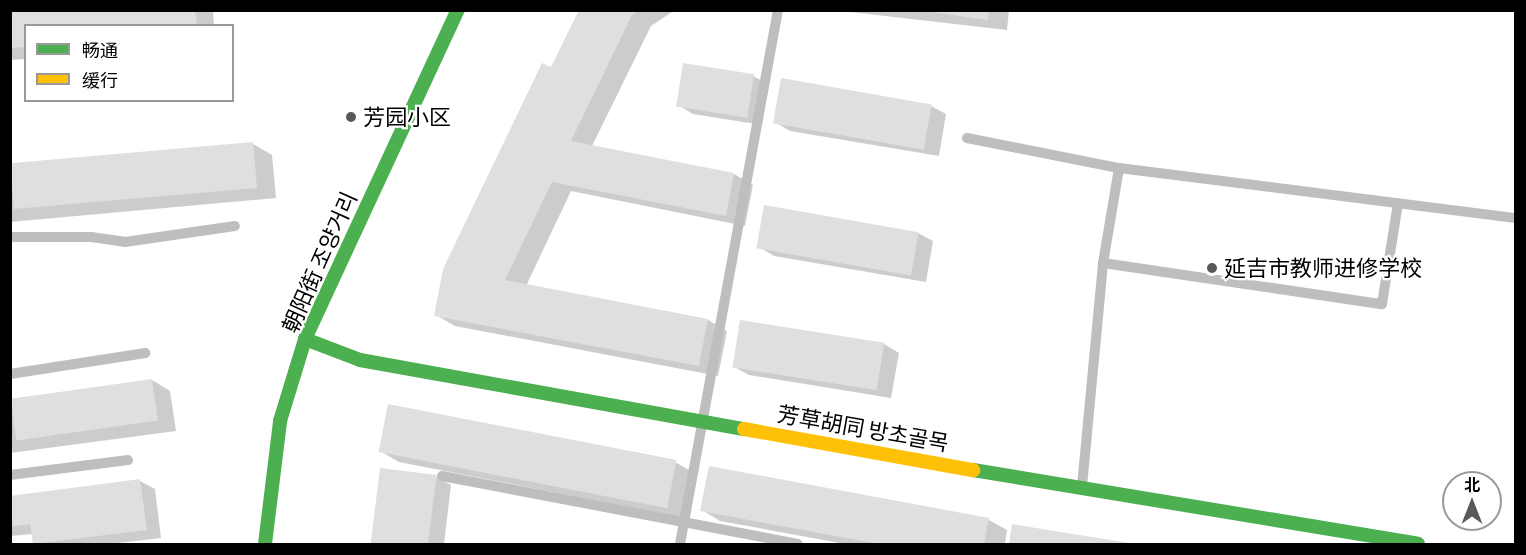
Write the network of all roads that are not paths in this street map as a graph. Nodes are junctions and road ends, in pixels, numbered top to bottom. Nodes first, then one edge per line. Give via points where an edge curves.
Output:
1 (458, 10) edge
2 (778, 10) edge
3 (967, 138) dead end
4 (1119, 168) junction
5 (1398, 203) junction
6 (1515, 218) edge
7 (235, 226) dead end
8 (10, 237) edge
9 (1103, 263) junction
10 (305, 339) junction
11 (145, 353) dead end
12 (10, 374) edge
13 (700, 420) junction
14 (128, 460) dead end
15 (10, 475) edge
16 (441, 476) dead end
17 (1082, 489) junction
18 (683, 522) junction
19 (265, 544) edge
20 (680, 544) edge
21 (798, 544) edge
22 (1418, 544) edge

1 - 10 street, 朝阳街 조양거리
2 - 13 lane
3 - 4 lane
4 - 5 lane
4 - 9 lane
5 - 6 lane
5 - 9 lane via 1382,304
7 - 8 lane via 125,242 91,237
9 - 17 lane
10 - 13 street, 芳草胡同 방초골목 via 360,360
10 - 19 street, 朝阳街 조양거리 via 280,421
11 - 12 lane
13 - 17 street, 芳草胡同 방초골목
13 - 18 lane
14 - 15 lane
16 - 18 lane
17 - 22 street, 芳草胡同 방초골목
18 - 20 lane
18 - 21 lane

